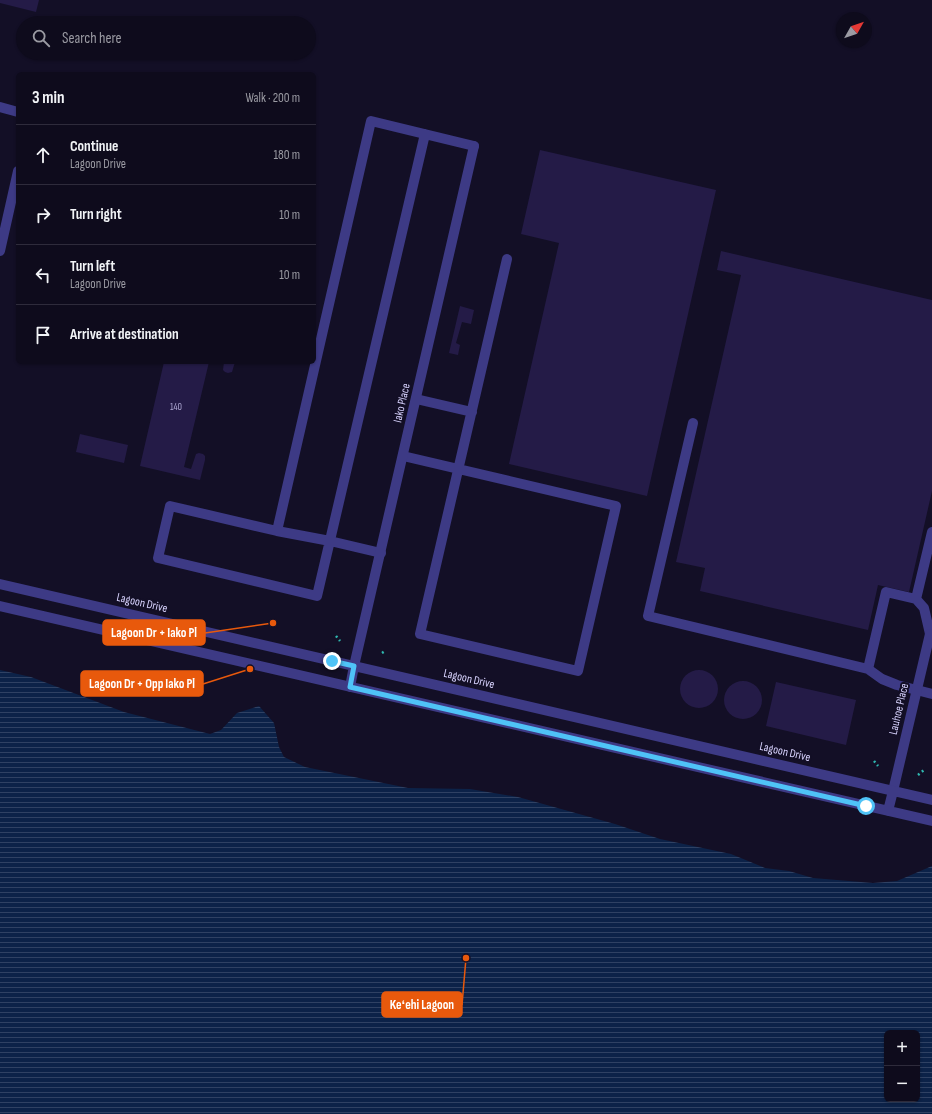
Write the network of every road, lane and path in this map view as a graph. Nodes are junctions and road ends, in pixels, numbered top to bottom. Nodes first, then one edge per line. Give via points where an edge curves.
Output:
1 (0, 107) edge
2 (16, 111) edge
3 (426, 134) junction
4 (16, 180) edge
5 (0, 251) edge
6 (507, 260) dead end
7 (316, 360) edge
8 (315, 364) edge
9 (416, 399) junction
10 (472, 412) junction
11 (693, 423) dead end
12 (403, 456) junction
13 (459, 469) junction
14 (277, 531) junction
15 (932, 532) edge
16 (330, 541) junction
17 (381, 553) junction
18 (0, 584) edge
19 (916, 599) junction
20 (0, 606) edge
21 (336, 636) dead end
22 (340, 641) dead end
23 (385, 651) dead end
24 (382, 653) dead end
25 (354, 666) junction
26 (868, 668) junction
27 (350, 687) junction
28 (917, 690) junction
29 (932, 694) edge
30 (874, 761) dead end
31 (878, 766) dead end
32 (924, 770) dead end
33 (918, 775) dead end
34 (893, 791) junction
35 (932, 800) edge
36 (888, 811) junction
37 (932, 821) edge

1 - 2 street
3 - 7 street via 371,120
3 - 9 street, Iako Place via 474,146
3 - 16 street
4 - 5 street
6 - 10 street
8 - 14 street
9 - 10 street
9 - 12 street, Iako Place
10 - 13 street
11 - 26 street via 648,616
12 - 13 street
12 - 17 street, Iako Place
13 - 13 street via 420,634 578,671 616,506
14 - 16 street
14 - 16 street via 170,506 158,558 317,596
15 - 19 street
16 - 17 street
17 - 25 street, Iako Place
18 - 25 street, Lagoon Drive
19 - 26 street via 886,592
19 - 28 street, Lauhoe Place via 924,608 930,634
20 - 27 street
21 - 22 path
23 - 24 path
25 - 27 street, Iako Place
25 - 34 street, Lagoon Drive
26 - 28 street via 882,679
27 - 36 street
28 - 29 street
28 - 34 street, Lauhoe Place
30 - 31 path
32 - 33 path
34 - 35 street, Lagoon Drive
34 - 36 street, Lauhoe Place
36 - 37 street

